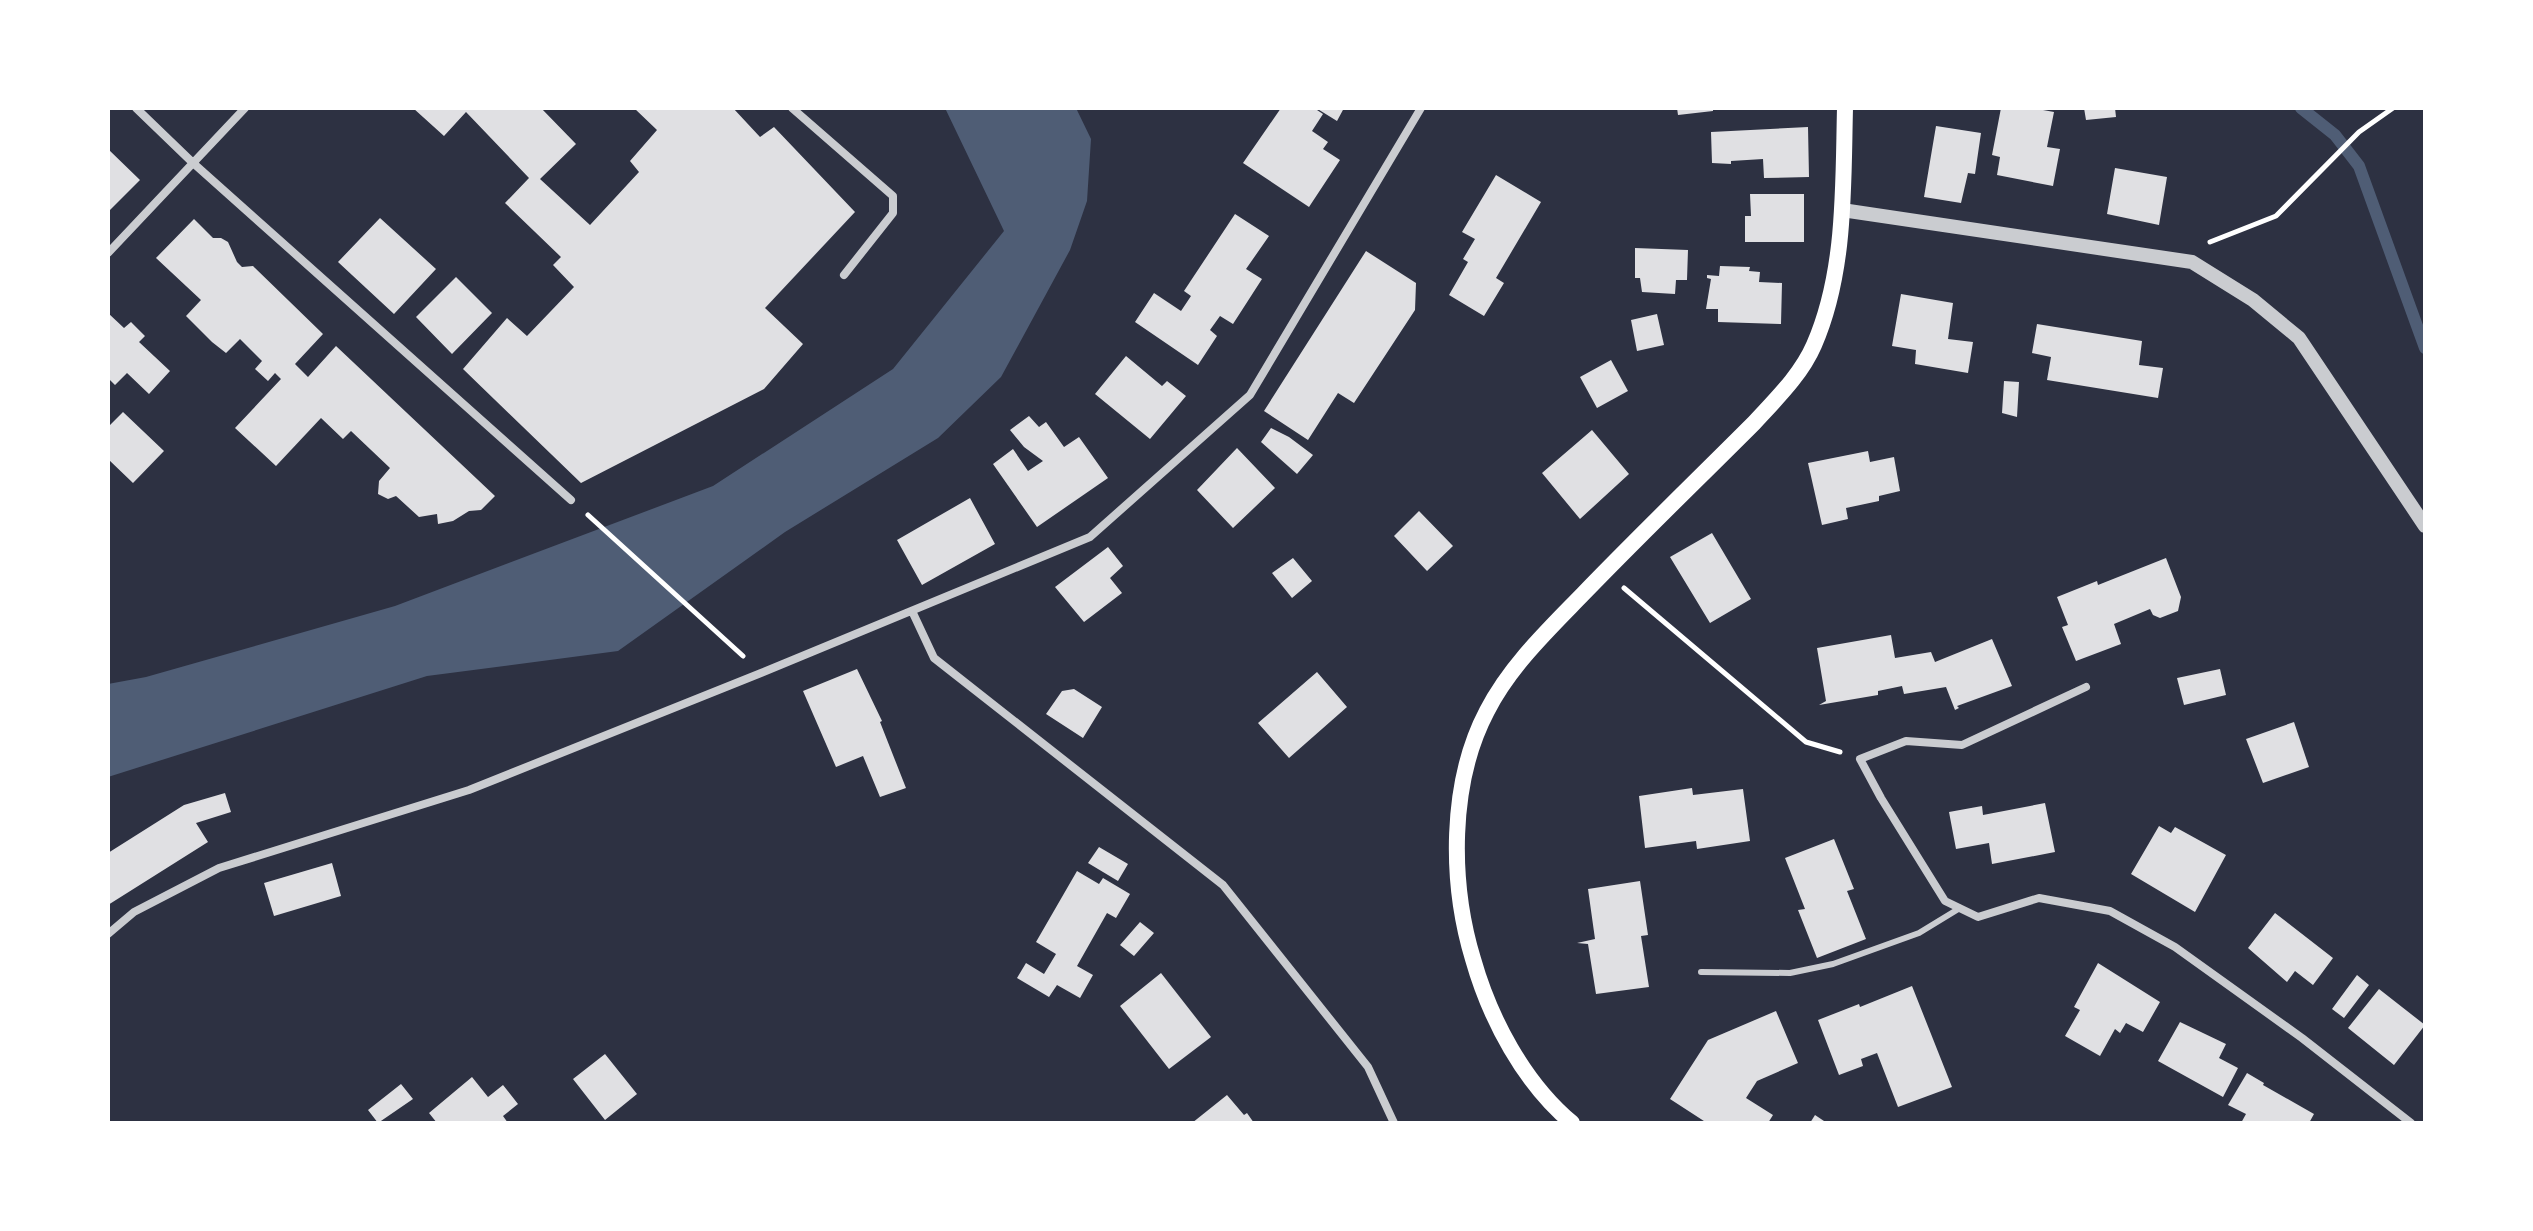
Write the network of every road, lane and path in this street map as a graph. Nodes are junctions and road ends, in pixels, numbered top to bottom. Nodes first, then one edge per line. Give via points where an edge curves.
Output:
1 (136, 108) edge
2 (245, 108) edge
3 (792, 108) edge
4 (1421, 108) edge
5 (1845, 108) edge
6 (2393, 108) edge
7 (192, 162) junction
8 (1842, 210) junction
9 (108, 253) edge
10 (2192, 262) junction
11 (844, 275) dead end
12 (571, 500) dead end
13 (593, 519) dead end
14 (2425, 526) edge
15 (1605, 571) junction
16 (912, 611) junction
17 (742, 656) dead end
18 (2086, 687) dead end
19 (1860, 759) junction
20 (1960, 908) junction
21 (108, 934) edge
22 (1701, 972) dead end
23 (1394, 1123) edge
24 (1572, 1123) edge
25 (2411, 1123) edge

1 - 7 street
2 - 7 street
3 - 11 street via 893,196 893,213
4 - 16 street via 1250,395 1090,537
5 - 8 main road
6 - 10 path via 2359,132 2276,216 2199,246
7 - 9 street
7 - 12 street
8 - 10 street
8 - 15 main road via 1829,304 1813,347 1796,373 1754,423
10 - 14 street via 2253,300 2299,338
13 - 17 path
15 - 19 path via 1806,742
15 - 24 main road via 1523,656 1486,711 1467,763 1459,816 1464,929 1479,981 1533,1083
16 - 21 street via 469,790 219,868 134,912
16 - 23 street via 934,658 1223,885 1368,1067
18 - 19 street via 1962,745 1906,741
19 - 20 street via 1945,901
20 - 22 lane via 1919,933 1833,964 1790,973
20 - 25 street via 1978,917 2039,898 2110,911 2175,947

